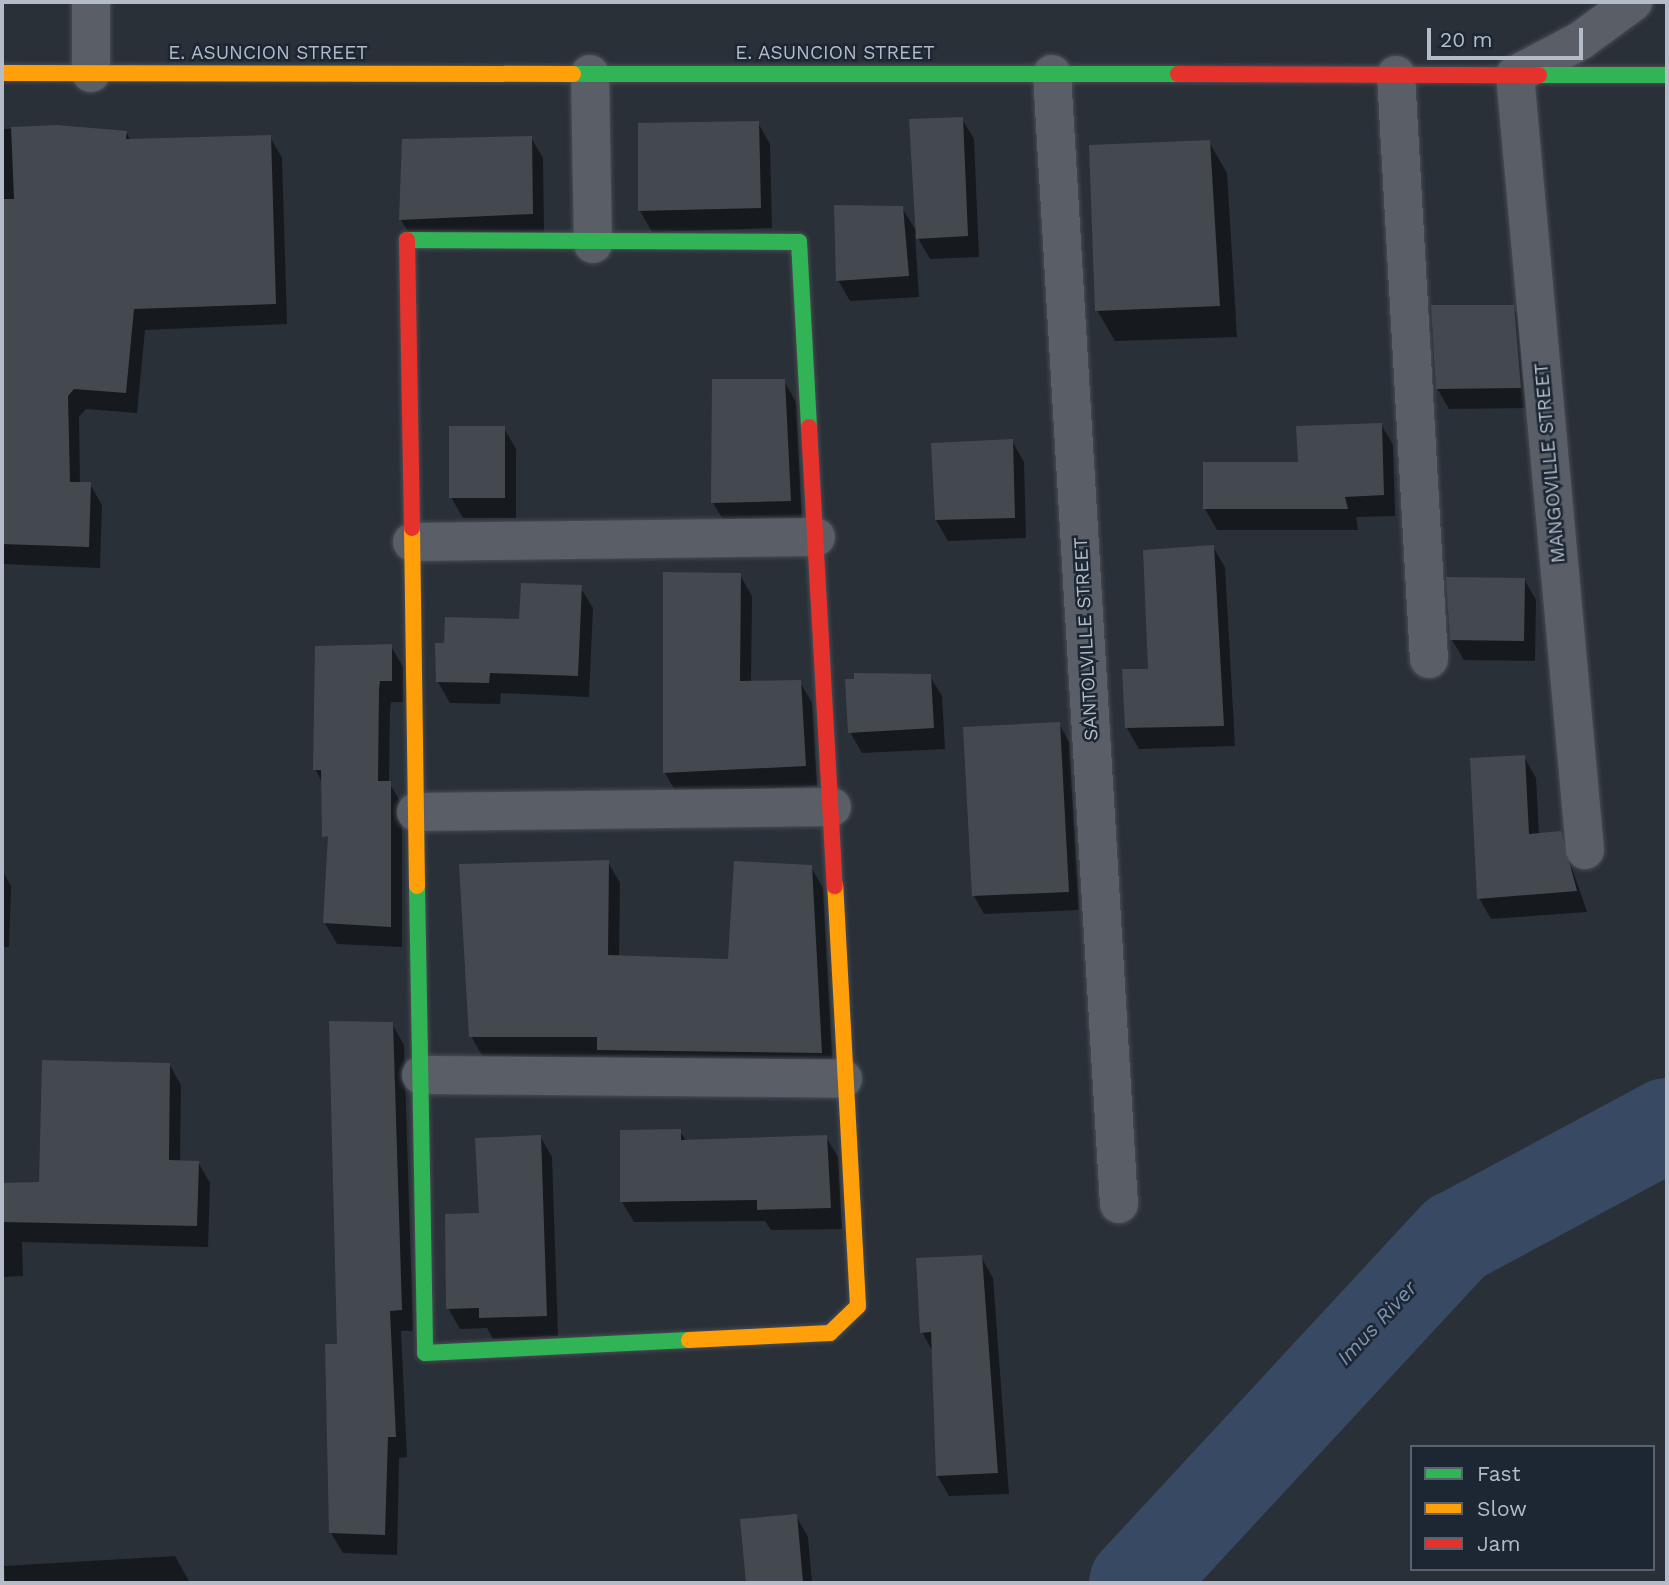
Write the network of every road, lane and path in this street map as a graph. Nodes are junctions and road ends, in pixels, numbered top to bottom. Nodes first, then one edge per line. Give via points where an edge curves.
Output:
1 (91, 2) edge
2 (1633, 2) edge
3 (2, 74) edge
4 (91, 74) junction
5 (590, 74) junction
6 (1052, 74) junction
7 (1396, 75) junction
8 (1515, 75) junction
9 (1667, 75) edge
10 (593, 244) junction
11 (816, 537) junction
12 (412, 542) junction
13 (1429, 659) dead end
14 (832, 807) junction
15 (416, 812) junction
16 (1584, 850) dead end
17 (421, 1075) junction
18 (843, 1079) junction
19 (1119, 1204) dead end

1 - 4 street
2 - 8 street via 1580,41
3 - 4 street, E. ASUNCION STREET
4 - 5 street, E. ASUNCION STREET
5 - 6 street, E. ASUNCION STREET
5 - 10 street
6 - 7 street, E. ASUNCION STREET
6 - 19 street, SANTOLVILLE STREET
7 - 8 street, E. ASUNCION STREET
7 - 13 street
8 - 9 street, E. ASUNCION STREET
8 - 16 street, MANGOVILLE STREET
10 - 11 street via 799,242
10 - 12 street via 407,240
11 - 12 street
11 - 14 street
12 - 15 street
14 - 15 street
14 - 18 street
15 - 17 street
17 - 18 street
17 - 18 street via 425,1353 830,1333 849,1322 858,1306

